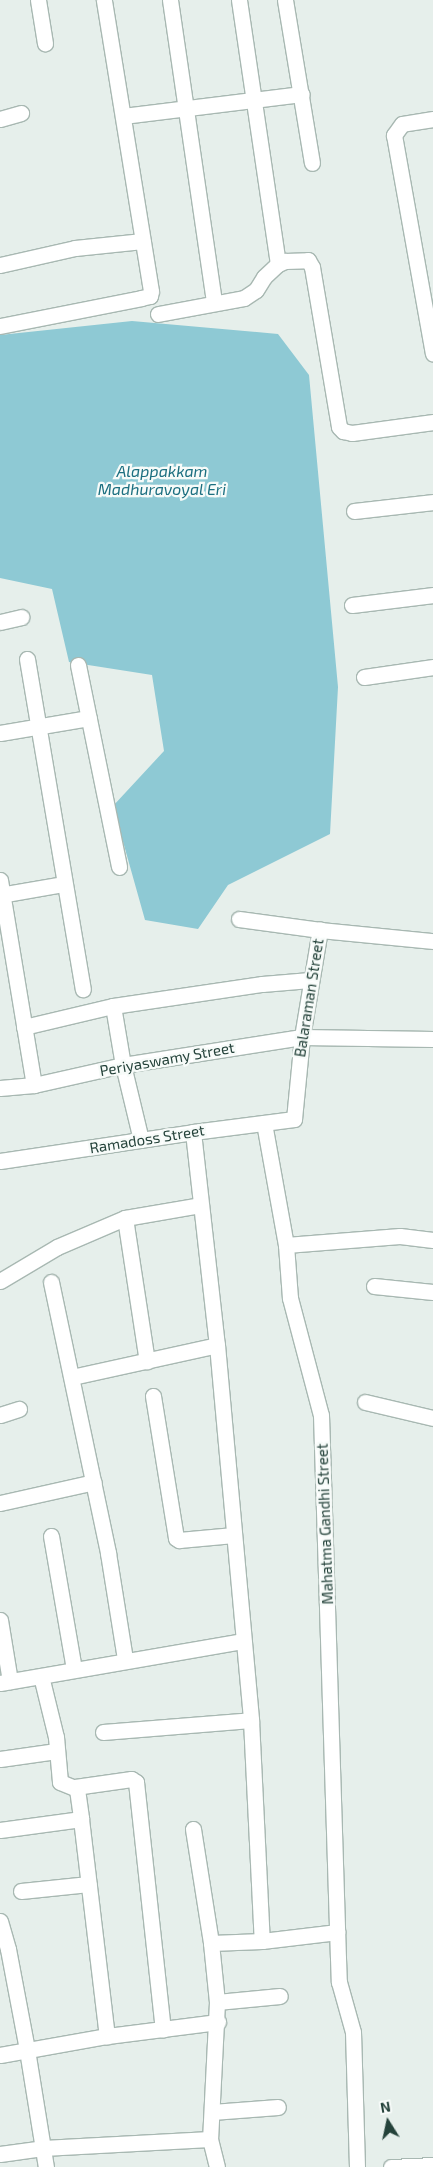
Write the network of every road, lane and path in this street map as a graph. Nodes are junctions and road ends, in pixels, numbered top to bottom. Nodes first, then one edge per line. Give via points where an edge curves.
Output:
1 (38, 0) edge
2 (104, 0) edge
3 (170, 0) edge
4 (239, 0) edge
5 (285, 0) edge
6 (45, 43) dead end
7 (302, 94) junction
8 (254, 100) junction
9 (186, 109) junction
10 (21, 113) dead end
11 (123, 116) junction
12 (0, 119) edge
13 (433, 119) edge
14 (312, 163) dead end
15 (143, 241) junction
16 (278, 264) junction
17 (0, 265) edge
18 (214, 303) junction
19 (158, 314) dead end
20 (0, 326) edge
21 (433, 354) edge
22 (433, 422) edge
23 (433, 502) edge
24 (354, 511) dead end
25 (433, 595) edge
26 (352, 605) dead end
27 (21, 617) dead end
28 (0, 622) edge
29 (27, 659) dead end
30 (78, 665) dead end
31 (433, 667) edge
32 (364, 677) dead end
33 (88, 718) junction
34 (39, 726) junction
35 (0, 733) edge
36 (119, 867) dead end
37 (0, 880) edge
38 (64, 884) junction
39 (1, 895) edge
40 (239, 919) dead end
41 (320, 930) junction
42 (433, 941) edge
43 (310, 980) junction
44 (83, 989) dead end
45 (114, 1006) junction
46 (24, 1027) junction
47 (302, 1037) junction
48 (433, 1039) edge
49 (123, 1065) junction
50 (34, 1085) junction
51 (0, 1088) edge
52 (294, 1119) joint
53 (264, 1123) junction
54 (193, 1132) junction
55 (141, 1140) junction
56 (0, 1161) edge
57 (200, 1205) junction
58 (125, 1218) junction
59 (433, 1240) edge
60 (286, 1245) junction
61 (0, 1281) edge
62 (51, 1282) dead end
63 (374, 1286) dead end
64 (433, 1292) edge
65 (217, 1345) junction
66 (147, 1361) junction
67 (72, 1377) junction
68 (153, 1396) dead end
69 (365, 1402) dead end
70 (18, 1409) dead end
71 (0, 1415) edge
72 (433, 1418) edge
73 (94, 1482) junction
74 (0, 1503) edge
75 (234, 1535) junction
76 (51, 1536) dead end
77 (0, 1620) edge
78 (243, 1640) junction
79 (125, 1659) junction
80 (74, 1669) junction
81 (41, 1676) junction
82 (5, 1682) edge
83 (251, 1720) junction
84 (103, 1732) dead end
85 (56, 1751) junction
86 (0, 1759) edge
87 (75, 1787) junction
88 (81, 1818) junction
89 (193, 1829) dead end
90 (0, 1830) edge
91 (89, 1884) junction
92 (21, 1891) dead end
93 (0, 1921) edge
94 (337, 1932) junction
95 (262, 1941) junction
96 (211, 1943) junction
97 (5, 1966) edge
98 (280, 1996) dead end
99 (217, 2002) junction
100 (218, 2022) junction
101 (163, 2030) junction
102 (107, 2036) junction
103 (27, 2050) junction
104 (0, 2055) edge
105 (278, 2107) dead end
106 (212, 2112) junction
107 (210, 2139) junction
108 (43, 2148) junction
109 (0, 2154) edge
110 (433, 2165) edge
111 (46, 2167) edge
112 (217, 2167) edge
113 (357, 2167) edge
114 (391, 2167) edge

1 - 6 street
2 - 11 street
3 - 9 street
4 - 8 street
5 - 7 street
7 - 8 street
7 - 14 street
8 - 9 street
8 - 16 street
9 - 11 street
9 - 18 street
10 - 12 street
11 - 15 street
13 - 21 street via 402,124 394,135
15 - 17 street via 75,248
15 - 20 street via 150,296
16 - 18 street via 256,290 244,298
16 - 22 street via 299,259 308,260 312,267 339,427 352,432
18 - 19 street
23 - 24 street
25 - 26 street
27 - 28 street
29 - 34 street
30 - 33 street
31 - 32 street
33 - 34 street
33 - 36 street
34 - 35 street
34 - 38 street
37 - 39 street
38 - 39 street
38 - 44 street
39 - 46 street
40 - 41 street
41 - 42 street, Balaraman Street
41 - 43 street, Balaraman Street
43 - 45 street
43 - 47 street, Balaraman Street
45 - 46 street
45 - 49 street
46 - 50 street
47 - 48 street, Periyaswamy Street
47 - 49 street, Periyaswamy Street
47 - 52 street, Balaraman Street
49 - 50 street, Periyaswamy Street
49 - 55 street
50 - 51 street, Periyaswamy Street
52 - 53 street, Ramadoss Street
53 - 54 street, Ramadoss Street
53 - 60 street, Mahatma Gandhi Street
54 - 55 street, Ramadoss Street
54 - 57 street
55 - 56 street, Ramadoss Street
57 - 58 street
57 - 65 street
58 - 61 street via 57,1247
58 - 66 street
59 - 60 street via 400,1236
60 - 94 street, Mahatma Gandhi Street via 290,1298 321,1415
62 - 67 street
63 - 64 street
65 - 66 street
65 - 75 street
66 - 67 street
67 - 73 street
68 - 75 street via 176,1538
69 - 72 street
70 - 71 street
73 - 74 street
73 - 79 street
75 - 78 street
76 - 80 street
77 - 82 street
78 - 79 street
78 - 83 street
79 - 80 street
80 - 81 street
81 - 82 street
81 - 85 street via 56,1737
83 - 84 street
83 - 95 street
85 - 86 street
85 - 87 street via 60,1784
87 - 88 street via 79,1794
87 - 101 street via 136,1782
88 - 90 street
88 - 91 street
89 - 96 street
91 - 92 street
91 - 102 street
93 - 97 street
94 - 95 street
94 - 113 street, Mahatma Gandhi Street via 339,1982 353,2032
95 - 96 street
96 - 99 street
97 - 103 street
98 - 99 street
99 - 100 street
100 - 101 street
100 - 106 street
101 - 102 street
102 - 103 street
103 - 104 street
103 - 108 street
105 - 106 street
106 - 107 street
107 - 108 street
107 - 112 street
108 - 109 street
108 - 111 street
110 - 114 street

